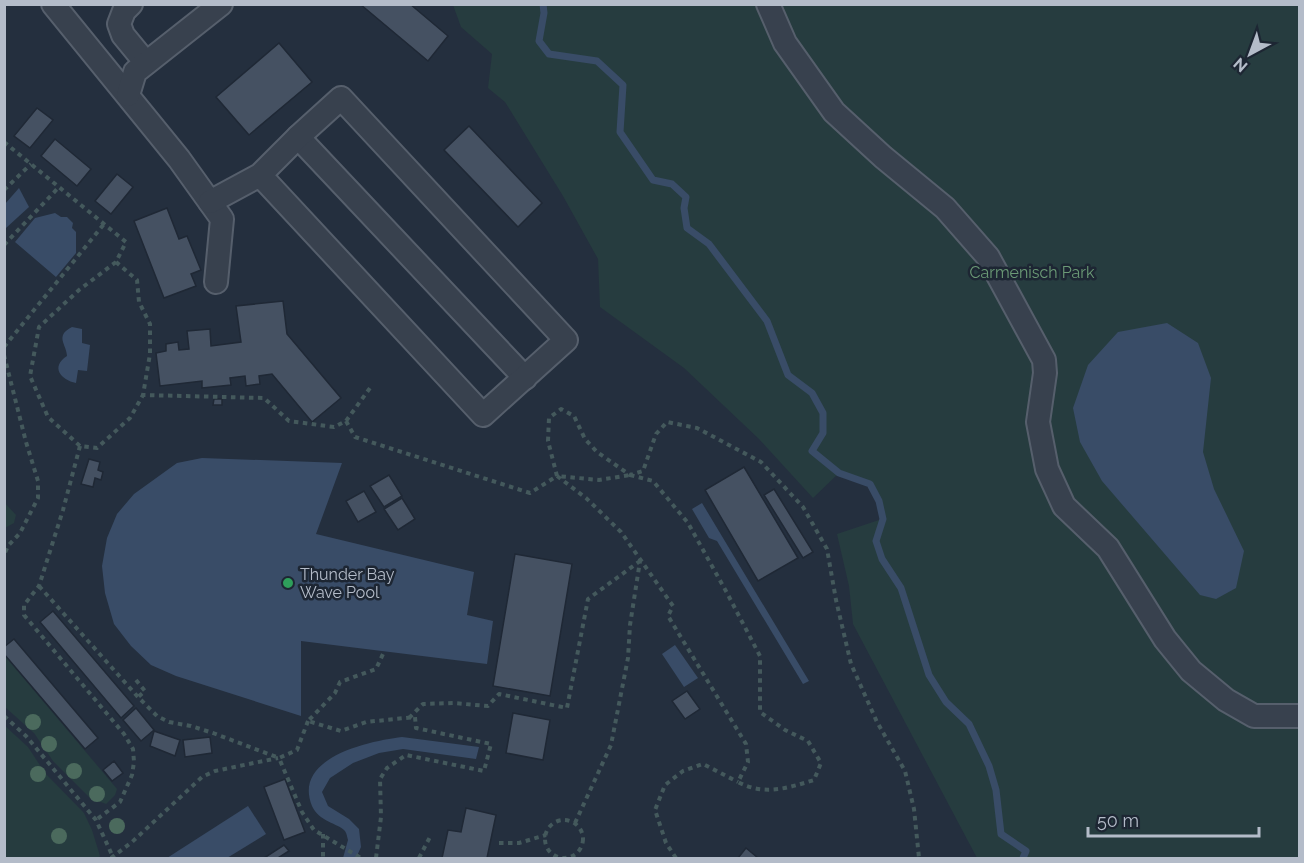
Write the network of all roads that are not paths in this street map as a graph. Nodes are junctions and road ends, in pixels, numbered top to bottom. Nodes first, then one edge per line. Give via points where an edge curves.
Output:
1 (53, 4) edge
2 (131, 4) edge
3 (221, 4) edge
4 (768, 4) edge
5 (146, 63) junction
6 (128, 94) junction
7 (298, 137) junction
8 (260, 175) junction
9 (210, 202) junction
10 (216, 282) dead end
11 (525, 378) junction
12 (1299, 716) edge

1 - 6 lane
2 - 5 lane via 119,24
3 - 5 lane
4 - 12 lane via 785,43 834,112 945,208 988,257 1044,360 1038,422 1047,469 1064,506 1108,548 1165,639 1191,671 1226,700 1254,716
5 - 6 lane via 135,72
6 - 9 lane
7 - 8 lane
7 - 11 lane
7 - 11 lane via 341,98 566,340
8 - 9 lane
8 - 11 lane via 483,415
9 - 10 lane via 222,219

